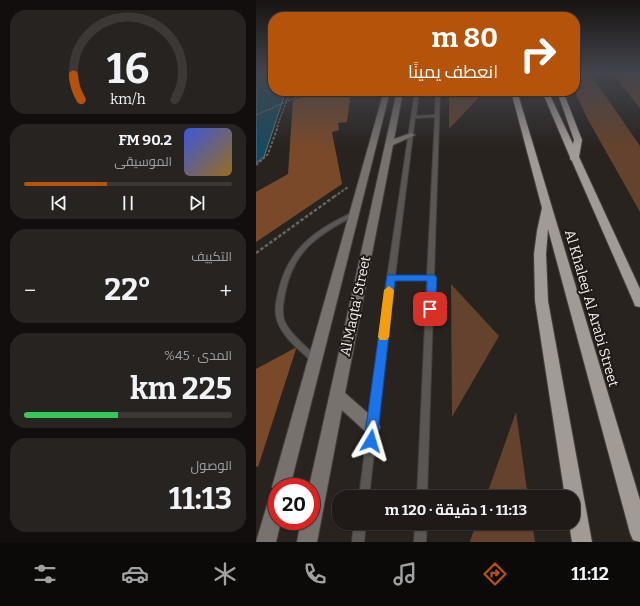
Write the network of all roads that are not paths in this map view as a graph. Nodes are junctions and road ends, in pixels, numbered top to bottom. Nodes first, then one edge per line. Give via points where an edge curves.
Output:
1 (383, 97) edge
2 (399, 97) edge
3 (416, 97) edge
4 (438, 97) edge
5 (516, 97) edge
6 (548, 97) edge
7 (562, 97) edge
8 (438, 116) junction
9 (414, 117) junction
10 (411, 135) junction
11 (388, 145) junction
12 (372, 147) junction
13 (574, 158) junction
14 (547, 209) junction
15 (354, 214) junction
16 (390, 278) junction
17 (432, 278) junction
18 (640, 303) edge
19 (315, 360) junction
20 (337, 395) junction
21 (372, 427) junction
22 (283, 478) edge
23 (320, 478) edge
24 (365, 490) edge
25 (422, 490) edge
26 (269, 530) edge
27 (309, 530) edge
28 (359, 530) edge
29 (421, 530) edge
30 (640, 533) edge
31 (266, 542) edge
32 (306, 542) edge
33 (358, 542) edge
34 (420, 542) edge
35 (582, 542) edge

1 - 12 street, Al Maqta' Street
2 - 11 street, Al Maqta' Street
3 - 9 lane
4 - 8 lane
5 - 14 highway, Al Khaleej Al Arabi Street
6 - 13 highway
7 - 13 highway via 578,140
8 - 9 lane
8 - 17 lane via 434,163
9 - 10 lane
10 - 11 street
10 - 16 lane
11 - 12 street
11 - 20 street, Al Maqta' Street
12 - 15 street, Al Maqta' Street
13 - 18 highway
14 - 30 highway, Al Khaleej Al Arabi Street
14 - 35 highway via 540,242 542,292 550,356
15 - 19 street, Al Maqta' Street
15 - 19 lane via 323,230 299,250 283,288 279,317 283,326
16 - 17 lane
16 - 21 lane
17 - 25 lane
19 - 22 street, Al Maqta' Street
20 - 21 street
20 - 23 street, Al Maqta' Street
21 - 24 lane
26 - 31 street
27 - 32 street, Al Maqta' Street
28 - 33 lane
29 - 34 lane

